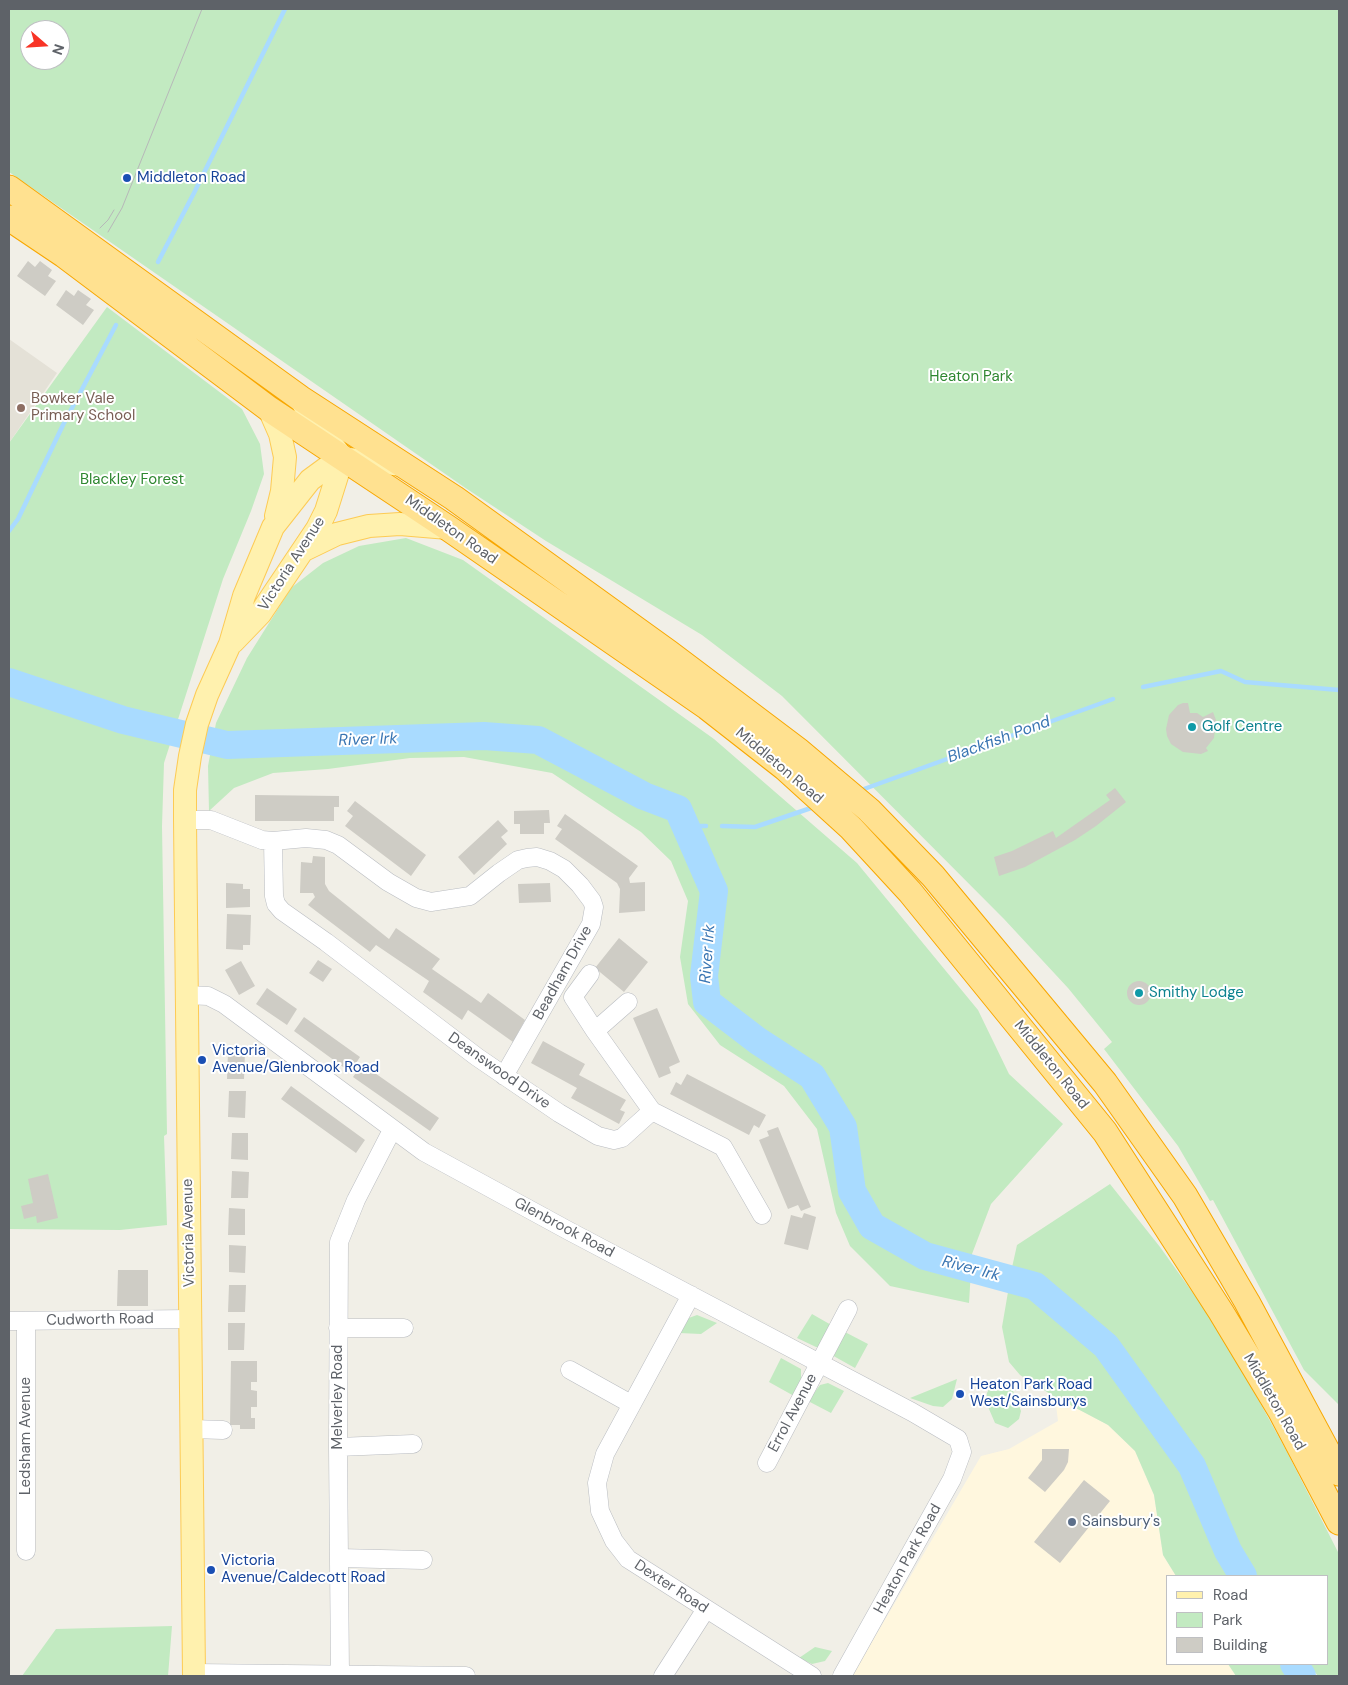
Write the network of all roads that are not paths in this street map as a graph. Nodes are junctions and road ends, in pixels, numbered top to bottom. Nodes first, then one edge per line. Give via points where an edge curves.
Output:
1 (9, 188) edge
2 (9, 218) edge
3 (300, 398) junction
4 (269, 409) junction
5 (340, 458) junction
6 (403, 464) junction
7 (273, 527) junction
8 (448, 528) junction
9 (304, 550) junction
10 (230, 644) junction
11 (185, 820) junction
12 (273, 842) junction
13 (590, 974) dead end
14 (186, 994) junction
15 (628, 1002) dead end
16 (595, 1031) junction
17 (504, 1076) junction
18 (652, 1111) junction
19 (392, 1130) junction
20 (762, 1215) dead end
21 (691, 1295) junction
22 (848, 1309) dead end
23 (190, 1319) junction
24 (17, 1321) edge
25 (338, 1328) junction
26 (404, 1328) dead end
27 (820, 1364) junction
28 (570, 1370) dead end
29 (632, 1404) junction
30 (192, 1430) junction
31 (223, 1430) dead end
32 (958, 1439) joint
33 (413, 1444) dead end
34 (338, 1447) junction
35 (767, 1463) dead end
36 (1339, 1473) edge
37 (1339, 1522) edge
38 (26, 1551) dead end
39 (338, 1558) junction
40 (423, 1560) dead end
41 (706, 1609) junction
42 (194, 1675) edge
43 (340, 1676) edge
44 (466, 1676) edge
45 (663, 1676) edge
46 (812, 1676) edge
47 (842, 1676) edge

1 - 3 highway, Middleton Road
2 - 4 highway, Middleton Road via 64,255
3 - 5 main road
3 - 6 highway, Middleton Road
4 - 5 highway, Middleton Road
4 - 7 main road via 280,434 285,457 282,491
5 - 6 main road
5 - 7 main road, Victoria Avenue via 306,484
5 - 8 highway, Middleton Road
5 - 9 main road, Victoria Avenue via 326,511
6 - 36 highway, Middleton Road via 669,653 800,751 869,810 933,876 1105,1083 1185,1196 1247,1302
7 - 10 main road, Victoria Avenue via 244,596
8 - 9 main road via 400,524 369,526 337,534
8 - 37 highway, Middleton Road via 707,707 785,768 851,828 910,892 1105,1132 1276,1402
9 - 10 main road, Victoria Avenue via 260,614
10 - 11 main road, Victoria Avenue via 197,724 185,790
11 - 12 street, Beadham Drive via 211,820
11 - 14 main road, Victoria Avenue
12 - 17 street, Deanswood Drive via 274,896 282,911
12 - 17 street, Beadham Drive via 306,838 332,842 388,882 416,898 431,902 470,896 518,860 527,858 550,861 580,885 594,907 591,924
13 - 16 street via 573,997
14 - 19 street, Glenbrook Road via 208,996 224,1004
14 - 23 main road, Victoria Avenue
15 - 16 street
16 - 18 street
17 - 18 street, Deanswood Drive via 559,1113 606,1139 622,1138
18 - 20 street via 724,1147
19 - 21 street, Glenbrook Road via 424,1152
19 - 25 street, Melverley Road via 356,1200 339,1242
21 - 27 street, Glenbrook Road
21 - 29 street, Dexter Road
22 - 27 street, Errol Avenue
23 - 24 street, Cudworth Road
23 - 30 main road, Victoria Avenue
24 - 38 street, Ledsham Avenue
25 - 26 street
25 - 34 street, Melverley Road
27 - 32 street, Glenbrook Road
27 - 35 street, Errol Avenue
28 - 29 street
29 - 41 street, Dexter Road via 605,1454 597,1483 600,1512 614,1541 628,1559
30 - 31 street
30 - 42 main road, Victoria Avenue
32 - 47 street, Heaton Park Road via 962,1452 952,1479
33 - 34 street
34 - 39 street, Melverley Road
39 - 40 street
39 - 43 street, Melverley Road
41 - 45 street
41 - 46 street, Dexter Road
42 - 43 street
43 - 44 street

